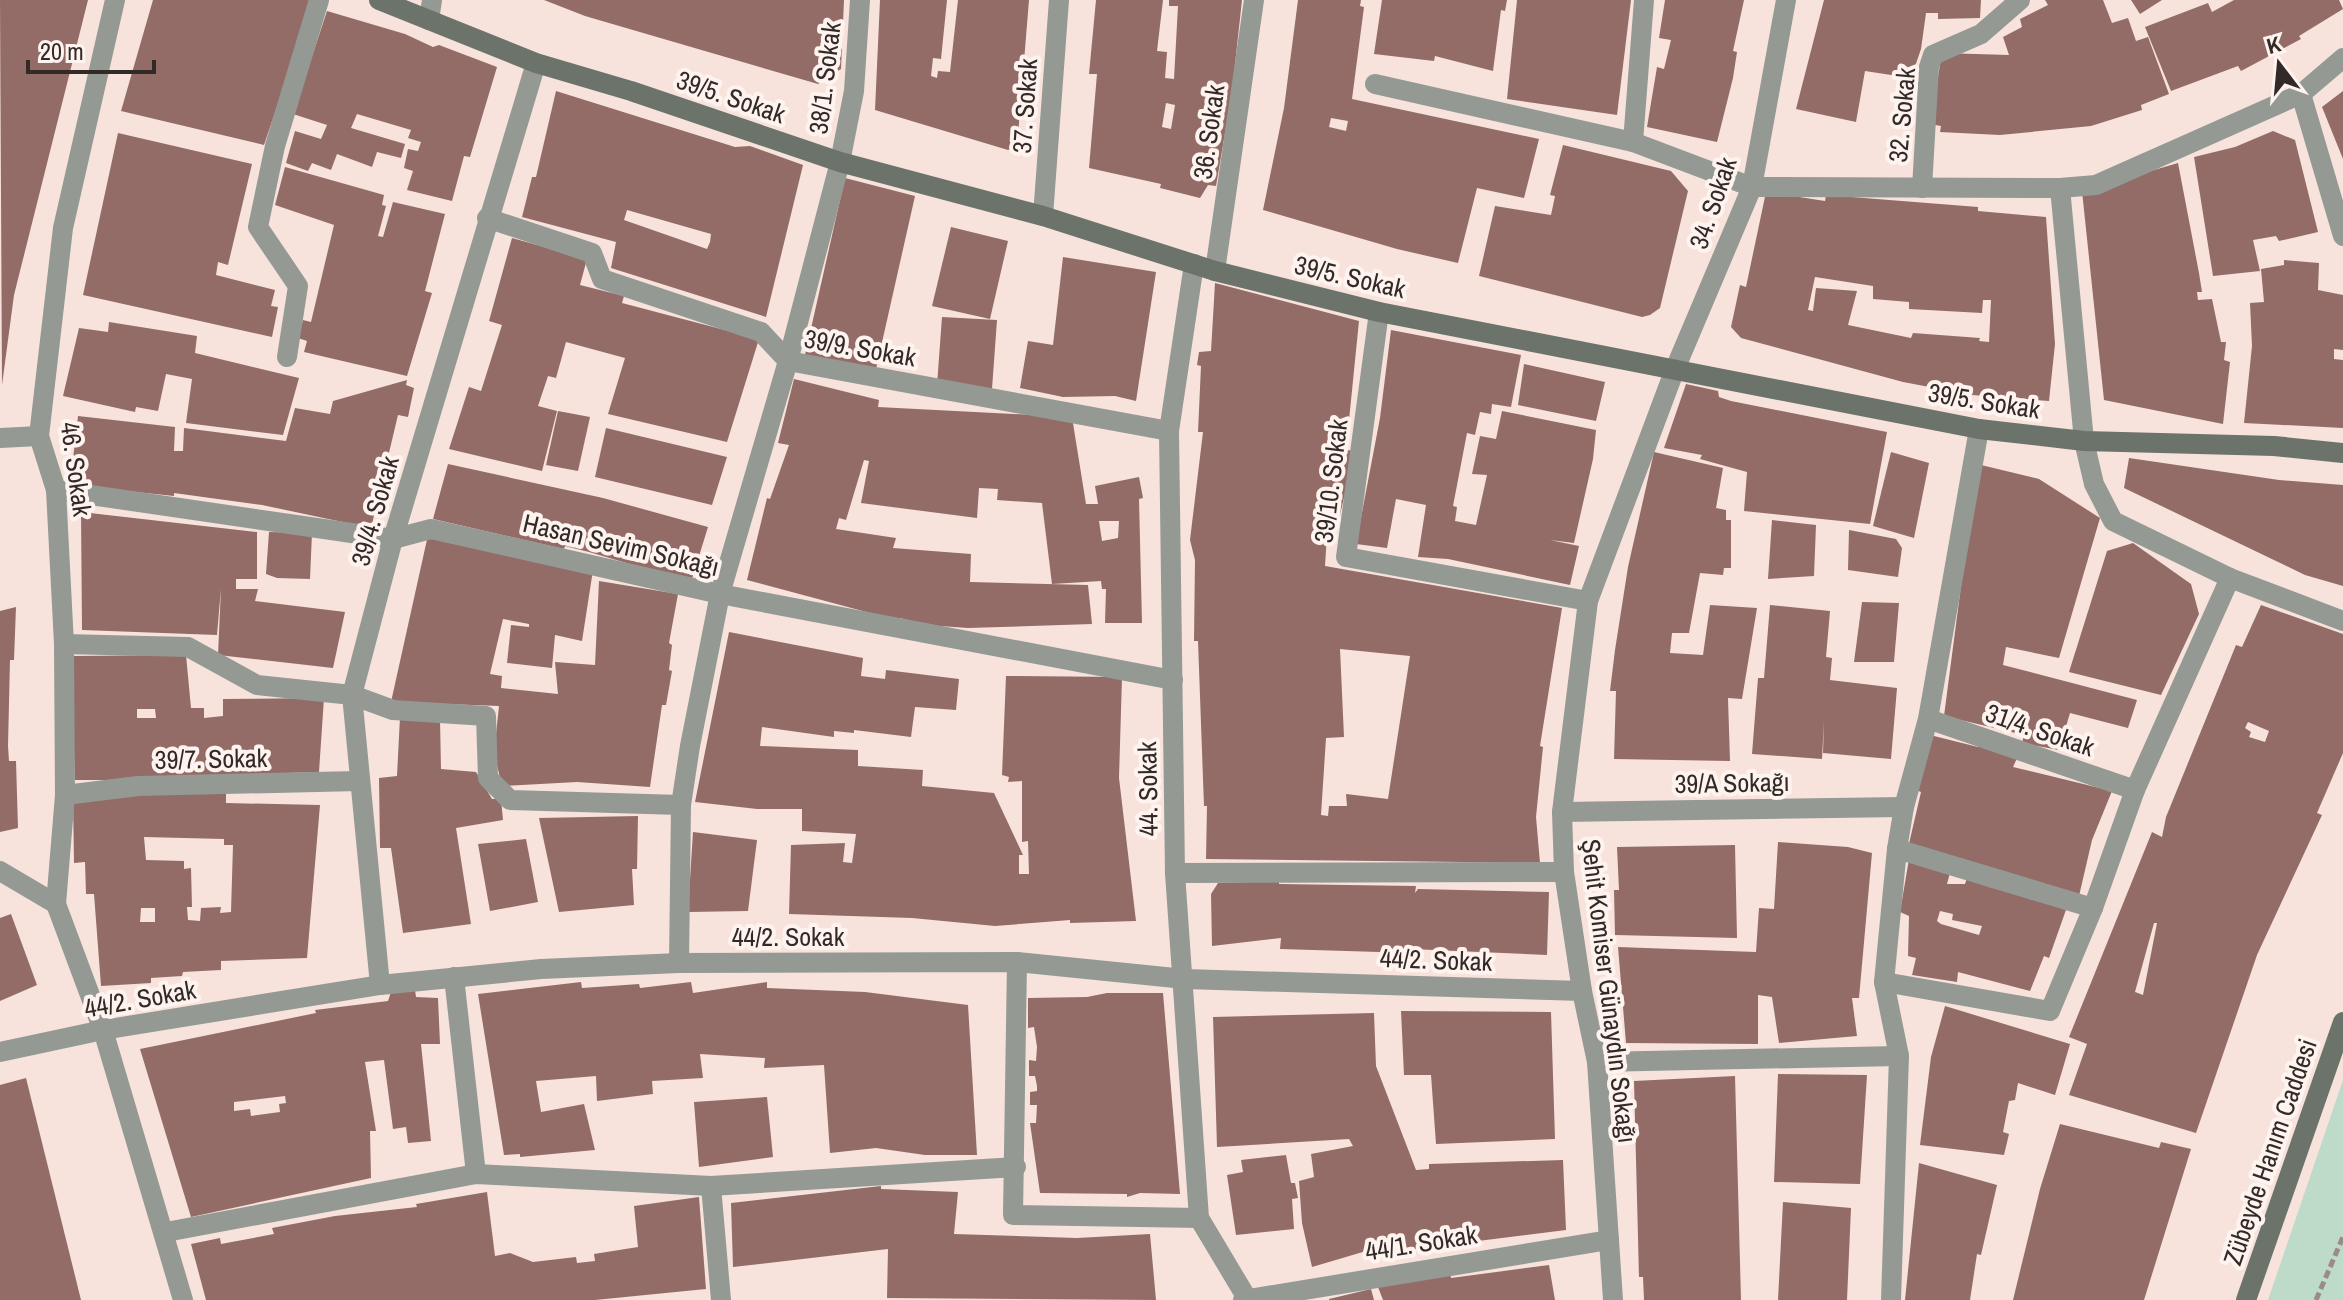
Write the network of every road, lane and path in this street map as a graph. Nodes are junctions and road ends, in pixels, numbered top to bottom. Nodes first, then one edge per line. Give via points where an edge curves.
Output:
1 (115, 0) edge
2 (319, 0) edge
3 (379, 0) edge
4 (860, 0) edge
5 (1059, 0) edge
6 (1254, 0) edge
7 (1644, 0) edge
8 (1786, 0) edge
9 (2020, 0) edge
10 (431, 10) edge
11 (2343, 58) edge
12 (536, 63) junction
13 (1375, 84) dead end
14 (2301, 94) junction
15 (1633, 142) junction
16 (840, 162) junction
17 (1752, 187) junction
18 (1922, 188) junction
19 (2060, 188) junction
20 (1043, 216) junction
21 (487, 218) junction
22 (2343, 236) edge
23 (1194, 264) junction
24 (1215, 271) junction
25 (1379, 312) junction
26 (287, 357) dead end
27 (788, 361) junction
28 (1675, 369) junction
29 (1979, 429) junction
30 (1169, 431) junction
31 (39, 436) junction
32 (0, 438) edge
33 (2084, 441) junction
34 (2343, 453) edge
35 (56, 490) junction
36 (393, 539) junction
37 (2230, 578) junction
38 (720, 594) junction
39 (1588, 601) junction
40 (2343, 621) edge
41 (64, 644) junction
42 (1173, 680) junction
43 (352, 695) junction
44 (1928, 719) junction
45 (359, 781) junction
46 (2135, 790) junction
47 (65, 795) junction
48 (681, 805) junction
49 (1904, 807) junction
50 (1562, 812) junction
51 (1897, 849) junction
52 (0, 871) edge
53 (1564, 872) junction
54 (1175, 873) junction
55 (56, 904) junction
56 (2093, 908) junction
57 (1017, 962) junction
58 (679, 963) junction
59 (454, 977) junction
60 (1185, 979) junction
61 (1884, 982) junction
62 (380, 985) junction
63 (1582, 991) junction
64 (2343, 1022) edge
65 (103, 1030) junction
66 (0, 1052) edge
67 (1899, 1056) junction
68 (1597, 1062) junction
69 (1016, 1167) junction
70 (476, 1174) junction
71 (711, 1186) junction
72 (1199, 1218) junction
73 (166, 1232) junction
74 (2343, 1237) edge
75 (1609, 1240) junction
76 (1246, 1299) edge
77 (183, 1300) edge
78 (721, 1300) edge
79 (1613, 1300) edge
80 (1891, 1300) edge
81 (2246, 1300) edge
82 (2316, 1300) edge

1 - 31 street, 46. Sokak via 63,228
2 - 26 street via 275,146 258,227 298,286
3 - 10 street, 39/5. Sokak
4 - 16 street, 38/1. Sokak via 854,91
5 - 20 street, 37. Sokak
6 - 24 street, 36. Sokak
7 - 15 street
8 - 17 street, 34. Sokak
9 - 18 street, 32. Sokak via 1981,34 1933,55
10 - 12 street, 39/5. Sokak
11 - 14 street
12 - 16 street, 39/5. Sokak
12 - 21 street, 39/4. Sokak
13 - 15 street
14 - 19 street via 2096,185
14 - 22 street
15 - 17 street
16 - 20 street, 39/5. Sokak
16 - 27 street, 38/1. Sokak
17 - 18 street
17 - 28 street, 34. Sokak
18 - 19 street
19 - 33 street
20 - 23 street, 39/5. Sokak
21 - 27 street, 39/9. Sokak via 592,253 602,279 761,332
21 - 36 street, 39/4. Sokak
23 - 24 street, 39/5. Sokak
23 - 30 street, 44. Sokak
24 - 25 street, 39/5. Sokak
25 - 28 street, 39/5. Sokak
25 - 39 street, 39/10. Sokak via 1346,557
27 - 30 street, 39/9. Sokak
27 - 38 street, 38/1. Sokak
28 - 29 street, 39/5. Sokak
28 - 39 street, Şehit Komiser Günaydın Sokağı
29 - 33 street, 39/5. Sokak
29 - 44 street
30 - 42 street, 44. Sokak
31 - 32 street
31 - 35 street, 46. Sokak
33 - 34 street, 39/5. Sokak
33 - 37 street via 2094,484 2113,521
35 - 36 street, Hasan Sevim Sokağı
35 - 41 street, 46. Sokak
36 - 38 street, Hasan Sevim Sokağı via 431,529
36 - 43 street, 39/4. Sokak
37 - 40 street
37 - 46 street
38 - 42 street, Hasan Sevim Sokağı
38 - 48 street, 38/1. Sokak
39 - 50 street, Şehit Komiser Günaydın Sokağı
41 - 43 street via 188,647 257,685
41 - 47 street, 46. Sokak
42 - 54 street, 44. Sokak
43 - 45 street, 39/4. Sokak
43 - 48 street via 393,710 486,716 488,778 510,800
44 - 46 street, 31/4. Sokak
44 - 49 street
45 - 47 street, 39/7. Sokak via 138,786
45 - 62 street, 39/4. Sokak
46 - 56 street
47 - 55 street, 46. Sokak
48 - 58 street, 38/1. Sokak
49 - 50 street, 39/A Sokağı
49 - 51 street
50 - 53 street, Şehit Komiser Günaydın Sokağı
51 - 56 street
51 - 61 street
52 - 55 street
53 - 54 street
53 - 63 street, Şehit Komiser Günaydın Sokağı
54 - 60 street, 44. Sokak
55 - 65 street
56 - 61 street via 2050,1011
57 - 58 street, 44/2. Sokak
57 - 60 street, 44/2. Sokak
57 - 69 street
58 - 59 street, 44/2. Sokak
59 - 62 street, 44/2. Sokak
59 - 70 street
60 - 63 street, 44/2. Sokak
60 - 72 street, 44. Sokak
61 - 67 street
62 - 65 street, 44/2. Sokak
63 - 68 street, Şehit Komiser Günaydın Sokağı
64 - 81 street, Zübeyde Hanım Caddesi
65 - 66 street, 44/2. Sokak
65 - 73 street
67 - 68 street
67 - 80 street
68 - 75 street, Şehit Komiser Günaydın Sokağı
69 - 71 street
69 - 72 street via 1013,1215
70 - 71 street
70 - 73 street
71 - 78 street
72 - 76 street, 44. Sokak
73 - 77 street
74 - 82 path
75 - 76 street, 44/1. Sokak
75 - 79 street, Şehit Komiser Günaydın Sokağı

